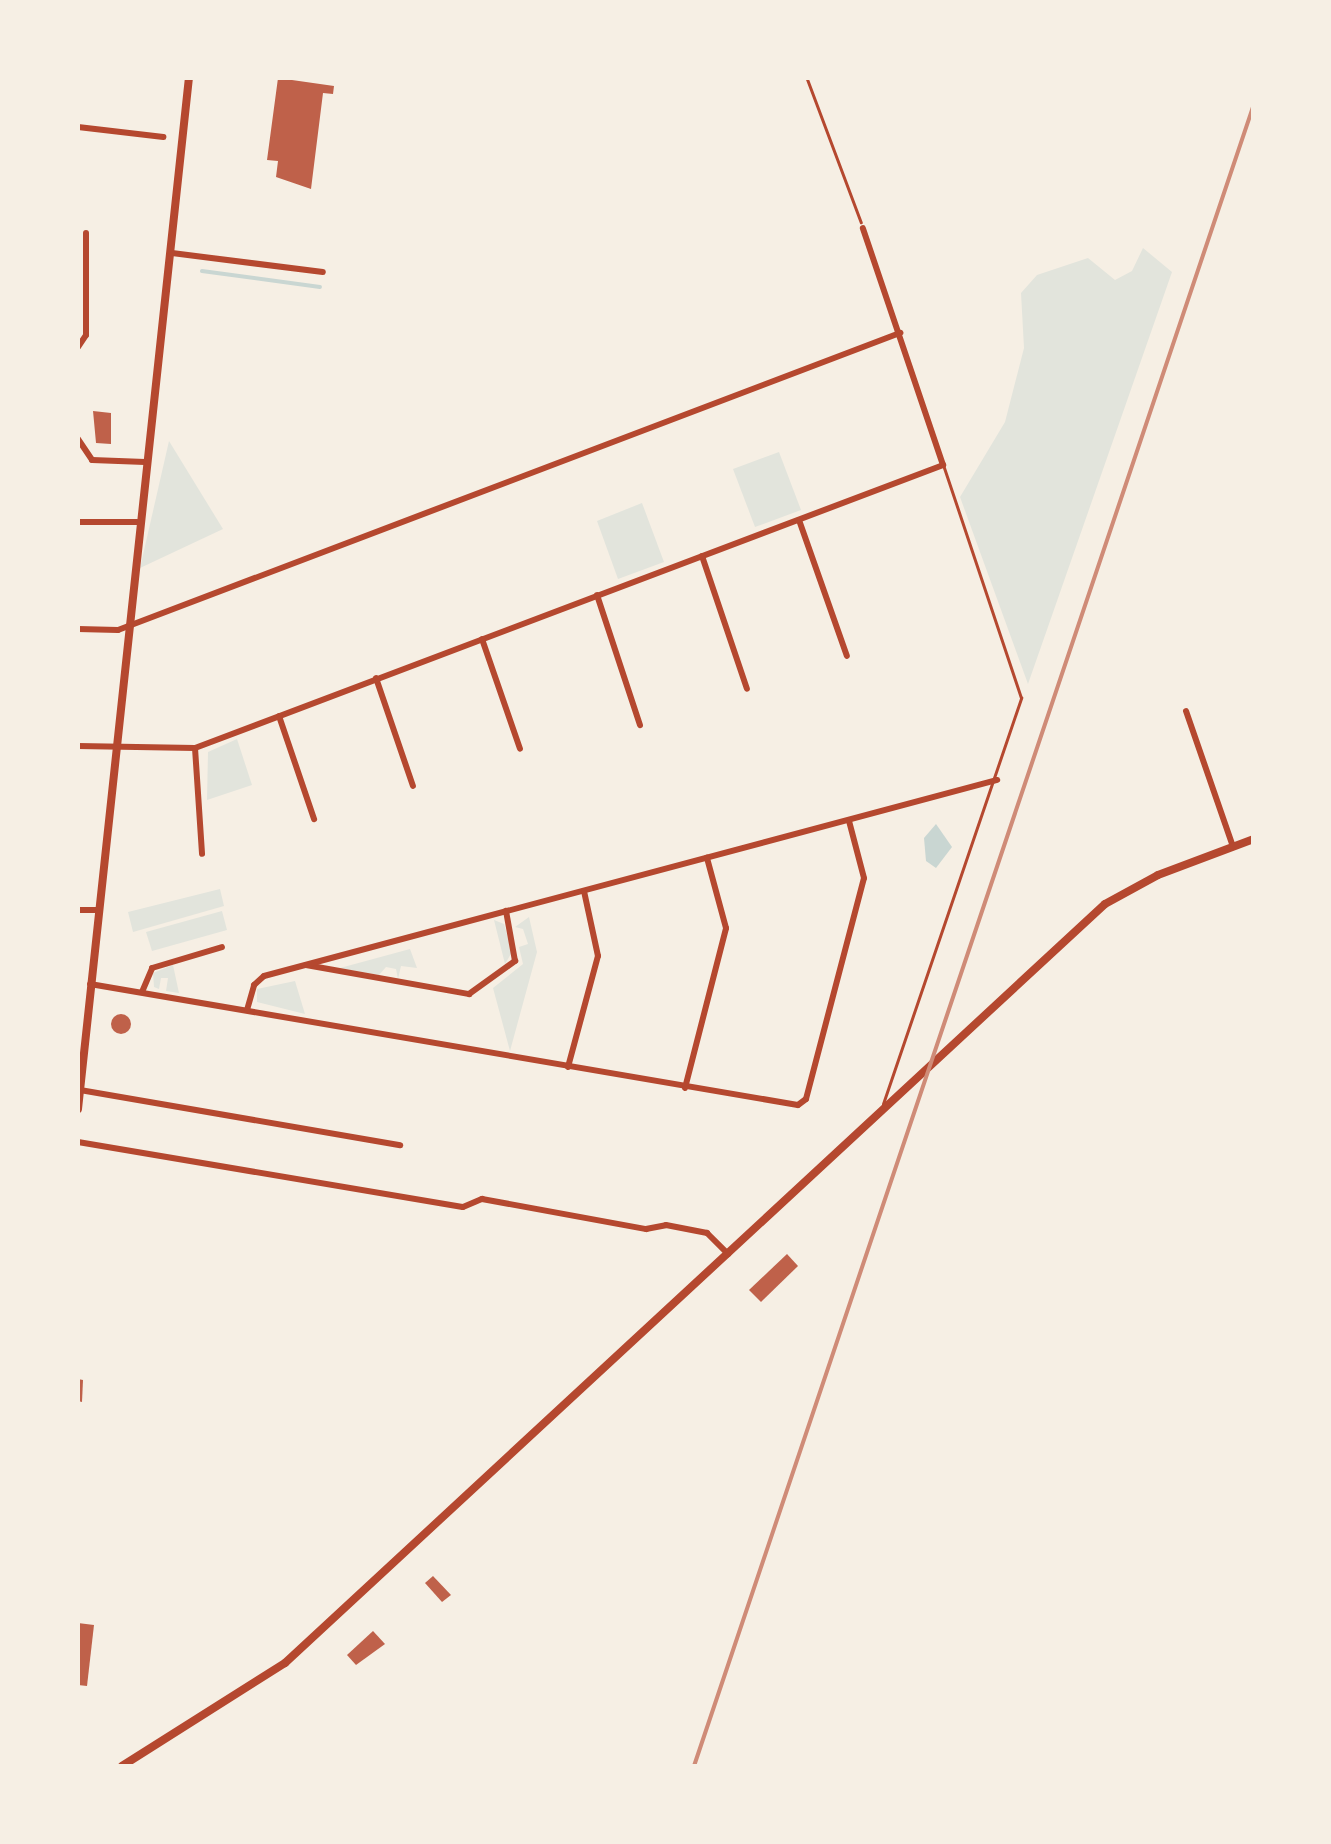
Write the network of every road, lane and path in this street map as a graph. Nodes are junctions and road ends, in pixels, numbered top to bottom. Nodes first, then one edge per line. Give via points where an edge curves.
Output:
1 (189, 78) edge
2 (807, 78) edge
3 (78, 127) edge
4 (163, 137) dead end
5 (864, 228) joint
6 (86, 233) dead end
7 (172, 253) junction
8 (323, 272) dead end
9 (900, 333) junction
10 (78, 347) edge
11 (78, 440) edge
12 (145, 462) junction
13 (943, 465) junction
14 (799, 520) junction
15 (78, 522) edge
16 (137, 522) junction
17 (702, 556) junction
18 (597, 595) junction
19 (126, 626) junction
20 (78, 629) edge
21 (482, 639) junction
22 (846, 656) dead end
23 (376, 678) junction
24 (748, 689) dead end
25 (1186, 710) dead end
26 (279, 716) junction
27 (640, 725) dead end
28 (78, 746) edge
29 (113, 746) junction
30 (195, 748) junction
31 (520, 750) dead end
32 (997, 780) junction
33 (412, 786) dead end
34 (314, 819) dead end
35 (850, 822) junction
36 (1254, 839) edge
37 (1234, 847) junction
38 (202, 854) dead end
39 (707, 858) junction
40 (584, 891) junction
41 (78, 910) edge
42 (96, 910) junction
43 (506, 911) junction
44 (222, 947) dead end
45 (304, 965) junction
46 (90, 984) junction
47 (142, 992) junction
48 (247, 1010) junction
49 (82, 1019) edge
50 (568, 1067) junction
51 (686, 1088) junction
52 (80, 1090) edge
53 (78, 1109) edge
54 (884, 1111) junction
55 (78, 1142) edge
56 (400, 1145) dead end
57 (729, 1255) junction
58 (122, 1766) edge

1 - 7 street
2 - 5 path
3 - 4 street
5 - 9 street
6 - 10 street via 86,335
7 - 8 street
7 - 12 street
9 - 13 street
9 - 19 street
11 - 12 street via 92,460
12 - 16 street
13 - 14 street
13 - 32 lane via 1022,698
14 - 17 street
14 - 22 street
15 - 16 street
16 - 19 street
17 - 18 street
17 - 24 street
18 - 21 street
18 - 27 street
19 - 20 street
19 - 29 street
21 - 23 street
21 - 31 street
23 - 26 street
23 - 33 street
25 - 37 street
26 - 30 street
26 - 34 street
28 - 29 street
29 - 30 street
29 - 42 street
30 - 38 street
32 - 35 street
32 - 54 lane via 882,1096
35 - 39 street
35 - 51 street via 864,878 807,1094 794,1106
36 - 37 street
37 - 54 street via 1115,897
39 - 40 street
39 - 51 street via 726,928
40 - 43 street
40 - 50 street via 598,956
41 - 42 street
42 - 46 street
43 - 45 street
43 - 45 street via 517,957 475,992
44 - 47 street via 152,968
45 - 48 street via 259,978
46 - 47 street
46 - 49 street
47 - 48 street
48 - 50 street
49 - 52 street
50 - 51 street
52 - 53 street
52 - 56 street
54 - 57 street
55 - 57 street via 462,1207 482,1198 646,1229 666,1225 707,1234
57 - 58 street via 285,1663

